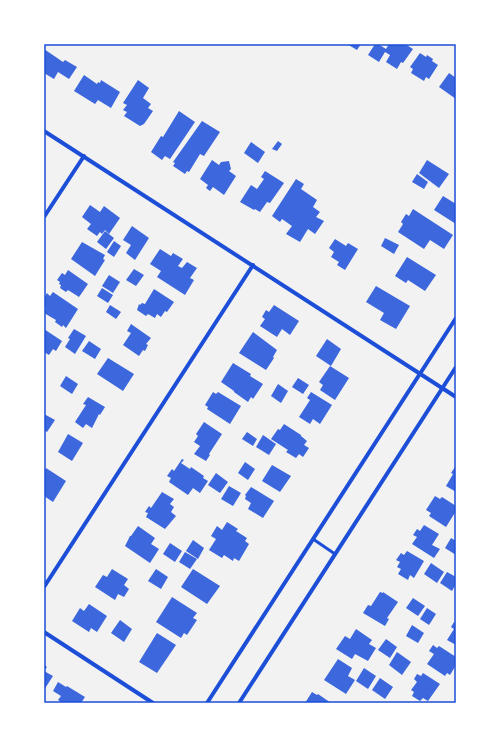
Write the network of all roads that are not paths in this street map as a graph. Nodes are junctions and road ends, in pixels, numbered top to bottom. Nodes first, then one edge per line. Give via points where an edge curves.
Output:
1 (44, 131) edge
2 (84, 156) junction
3 (44, 217) edge
4 (253, 265) junction
5 (456, 318) edge
6 (456, 367) edge
7 (420, 374) junction
8 (442, 388) junction
9 (456, 397) edge
10 (313, 539) junction
11 (335, 554) junction
12 (44, 587) edge
13 (44, 632) edge
14 (153, 703) edge
15 (207, 703) edge
16 (238, 703) edge

1 - 2 street
2 - 3 street
2 - 4 street
4 - 7 street
4 - 12 street
5 - 7 street
6 - 8 street
7 - 8 street
7 - 10 street
8 - 9 street
8 - 11 street
10 - 11 lane
10 - 15 street
11 - 16 street
13 - 14 street

